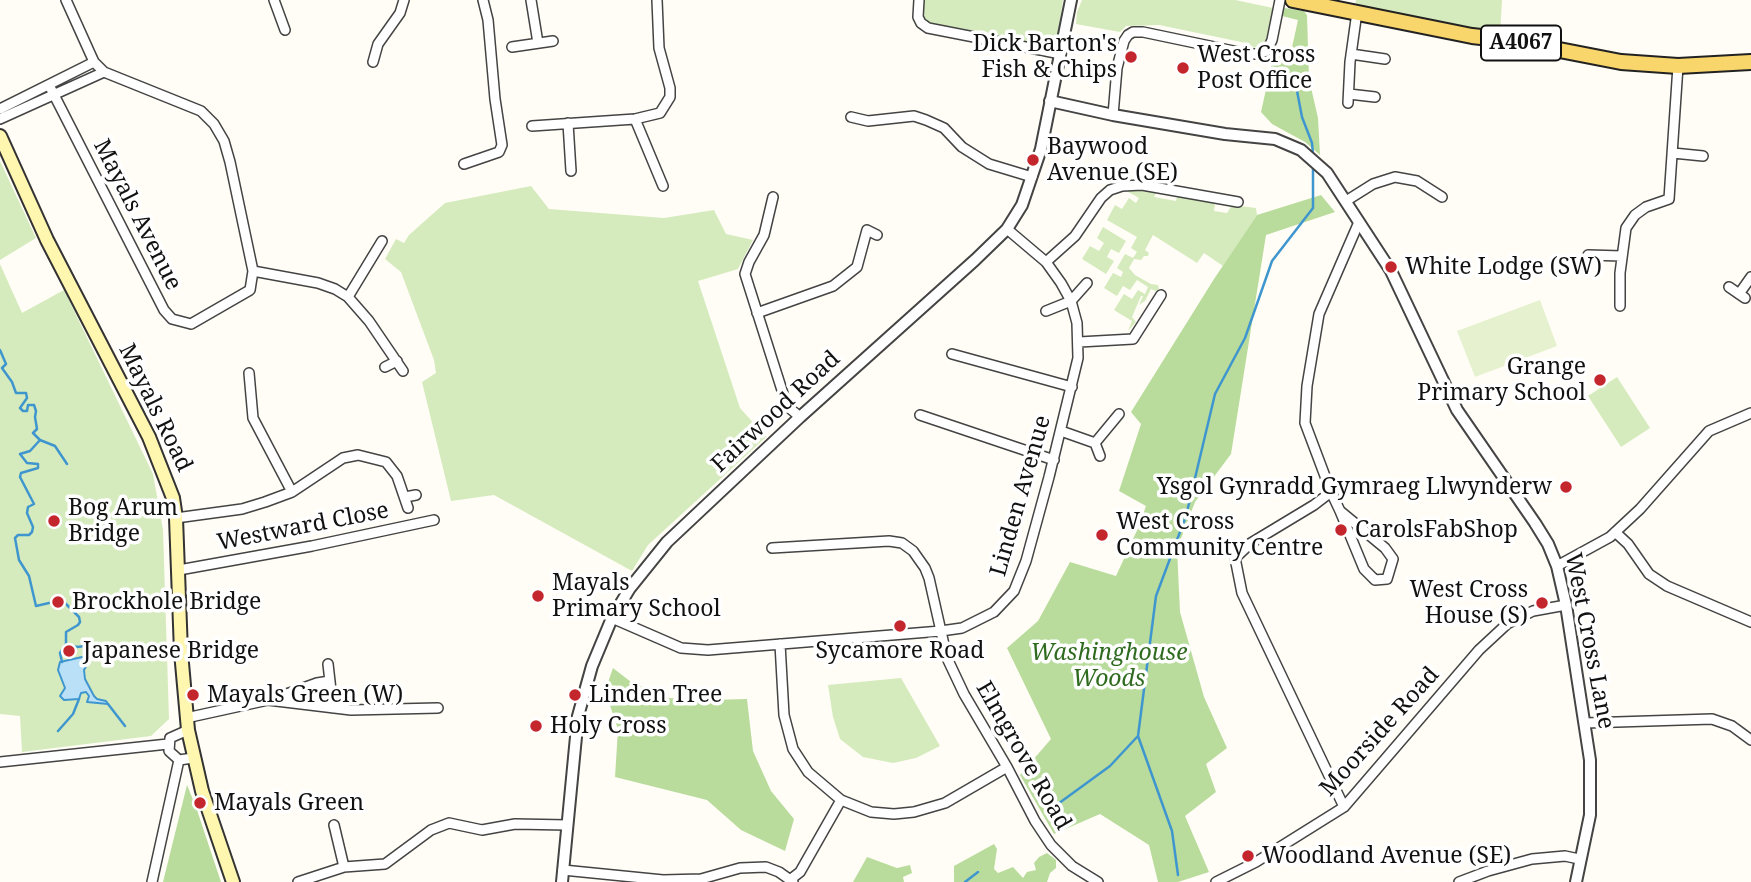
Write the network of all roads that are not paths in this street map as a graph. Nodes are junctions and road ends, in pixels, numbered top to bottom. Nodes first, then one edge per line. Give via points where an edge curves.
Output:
1 (66, 0) edge
2 (274, 0) edge
3 (404, 0) edge
4 (483, 0) edge
5 (531, 0) edge
6 (657, 0) edge
7 (919, 0) edge
8 (1071, 0) edge
9 (1280, 0) edge
10 (1293, 0) edge
11 (1357, 12) junction
12 (285, 30) dead end
13 (553, 41) dead end
14 (538, 43) junction
15 (512, 47) dead end
16 (1061, 54) junction
17 (1351, 54) junction
18 (1385, 60) dead end
19 (94, 62) junction
20 (373, 62) dead end
21 (1751, 62) edge
22 (1678, 66) junction
23 (104, 72) junction
24 (49, 85) junction
25 (54, 95) junction
26 (1375, 97) dead end
27 (1050, 102) junction
28 (0, 109) edge
29 (1112, 115) junction
30 (852, 117) dead end
31 (0, 119) edge
32 (635, 119) junction
33 (568, 123) junction
34 (532, 126) dead end
35 (0, 136) edge
36 (1673, 153) junction
37 (1703, 156) dead end
38 (464, 164) dead end
39 (571, 171) dead end
40 (1032, 177) junction
41 (663, 186) dead end
42 (773, 197) dead end
43 (1442, 197) dead end
44 (1346, 201) junction
45 (1238, 202) dead end
46 (1359, 222) junction
47 (1007, 229) junction
48 (877, 235) dead end
49 (382, 241) dead end
50 (1588, 255) dead end
51 (1622, 256) junction
52 (1046, 262) junction
53 (253, 271) junction
54 (1751, 276) edge
55 (1087, 283) dead end
56 (1729, 287) dead end
57 (1161, 295) dead end
58 (348, 298) junction
59 (1071, 301) junction
60 (1620, 306) dead end
61 (1046, 311) dead end
62 (757, 313) junction
63 (1079, 342) junction
64 (952, 354) dead end
65 (397, 361) junction
66 (386, 367) dead end
67 (403, 371) dead end
68 (249, 373) dead end
69 (1072, 387) junction
70 (1751, 413) edge
71 (1119, 414) dead end
72 (920, 415) dead end
73 (800, 417) junction
74 (1061, 431) junction
75 (1094, 443) junction
76 (1100, 456) dead end
77 (1054, 460) junction
78 (292, 492) junction
79 (1331, 492) junction
80 (416, 495) dead end
81 (405, 497) junction
82 (408, 508) dead end
83 (1340, 511) junction
84 (176, 518) junction
85 (434, 520) dead end
86 (1615, 532) junction
87 (772, 548) dead end
88 (1557, 566) junction
89 (180, 570) junction
90 (1566, 605) junction
91 (612, 618) junction
92 (1751, 622) edge
93 (941, 631) junction
94 (780, 644) junction
95 (328, 664) dead end
96 (330, 681) junction
97 (268, 700) junction
98 (333, 708) junction
99 (438, 708) dead end
100 (1585, 723) junction
101 (187, 724) junction
102 (1751, 740) edge
103 (168, 744) junction
104 (193, 758) junction
105 (179, 760) junction
106 (0, 762) edge
107 (1007, 767) junction
108 (841, 800) junction
109 (1344, 807) junction
110 (334, 825) dead end
111 (567, 825) junction
112 (1579, 859) junction
113 (344, 867) junction
114 (563, 870) junction
115 (662, 881) edge
116 (792, 881) edge
117 (152, 882) edge
118 (233, 882) edge
119 (298, 882) edge
120 (562, 882) edge
121 (1098, 882) edge
122 (1216, 882) edge
123 (1459, 882) edge
124 (1576, 882) edge

1 - 19 street
2 - 12 street
3 - 20 street
4 - 38 street via 502,145 499,152
5 - 14 street
6 - 32 street via 659,48 670,97 660,113
7 - 16 street via 918,16 928,28
8 - 16 street, Fairwood Road
9 - 29 street via 1267,51 1248,54 1133,32 1124,41 1117,68
10 - 11 main road, A4067
11 - 17 street
11 - 22 main road, A4067 via 1621,62
13 - 14 street
14 - 15 street
16 - 27 street, Fairwood Road
17 - 18 street
17 - 26 street via 1349,98
19 - 23 street
19 - 24 street
21 - 22 main road, A4067
22 - 36 street
23 - 25 street
23 - 53 street via 201,111 214,124 230,162
24 - 25 street, Mayals Avenue
24 - 28 street
25 - 31 street
25 - 53 street, Mayals Avenue via 172,319 191,324 244,296 250,290
27 - 29 street, West Cross Lane
27 - 40 street, Fairwood Road
29 - 44 street, West Cross Lane via 1275,139 1301,150 1325,171
30 - 40 street via 869,121 914,116 944,128 962,147 989,164
32 - 33 street
32 - 41 street
33 - 34 street
33 - 39 street
35 - 84 main road, Mayals Road via 47,240 149,438 173,498
36 - 37 street
36 - 51 street via 1669,199 1635,215 1626,228
40 - 47 street, Fairwood Road
42 - 62 street via 764,235 746,274
43 - 44 street via 1417,181 1395,177
44 - 46 street, West Cross Lane
45 - 52 street via 1142,185 1122,186 1101,198 1075,236
46 - 79 street via 1319,314 1307,386 1305,423
46 - 88 street, West Cross Lane via 1391,271 1457,410 1535,523
47 - 52 street, Linden Avenue
47 - 73 street, Fairwood Road
48 - 62 street via 867,230 857,267 833,286
49 - 58 street
50 - 51 street
51 - 60 street
52 - 59 street, Linden Avenue
53 - 58 street via 318,283
54 - 56 street via 1742,296
55 - 59 street
57 - 63 street via 1133,339
58 - 65 street
59 - 61 street
59 - 63 street, Linden Avenue
62 - 73 street via 788,406
63 - 69 street, Linden Avenue
64 - 69 street
65 - 66 street
65 - 67 street
68 - 78 street via 253,418
69 - 74 street, Linden Avenue
70 - 86 street via 1709,431
71 - 75 street
72 - 77 street
73 - 91 street, Fairwood Road via 667,542
74 - 75 street
74 - 77 street, Linden Avenue
75 - 76 street
77 - 93 street, Linden Avenue via 1014,591 978,621
78 - 81 street via 343,458 358,455 386,462
78 - 84 street via 242,509
79 - 83 street
79 - 109 street via 1235,558 1242,593
80 - 81 street
81 - 82 street
83 - 83 street via 1393,559 1387,579 1375,580 1364,569
84 - 89 main road, Mayals Road
85 - 89 street, Westward Close
86 - 88 street
86 - 92 street via 1649,574 1667,586
87 - 93 street via 902,543 925,568
88 - 90 street, West Cross Lane
89 - 101 main road, Mayals Road
90 - 100 street, West Cross Lane
90 - 109 street, Moorside Road via 1534,611 1507,624 1479,650
91 - 94 street, Linden Avenue via 681,648
91 - 111 street, Fairwood Road via 578,716
93 - 94 street, Linden Avenue
93 - 107 street, Elmgrove Road via 947,658 964,694
94 - 108 street via 784,715 793,748 808,772
95 - 96 street
96 - 97 street
96 - 98 street
97 - 98 street
97 - 101 street
98 - 99 street
100 - 102 street via 1712,719
100 - 112 street, West Cross Lane via 1592,790
101 - 103 street
101 - 104 main road, Mayals Road
103 - 105 street
103 - 106 street
104 - 105 street
104 - 118 main road, Mayals Road
105 - 117 street
107 - 108 street via 945,803 914,812 871,812
107 - 121 street, Elmgrove Road via 1051,845 1072,866
108 - 116 street
109 - 122 street, Moorside Road
110 - 113 street
111 - 113 street via 515,824 482,830 449,823 430,830 391,862
111 - 114 street, Fairwood Road
112 - 123 street via 1532,859
112 - 124 street, West Cross Lane
113 - 119 street
114 - 115 street
114 - 120 street, Fairwood Road
115 - 116 street via 701,879 754,867 766,867

